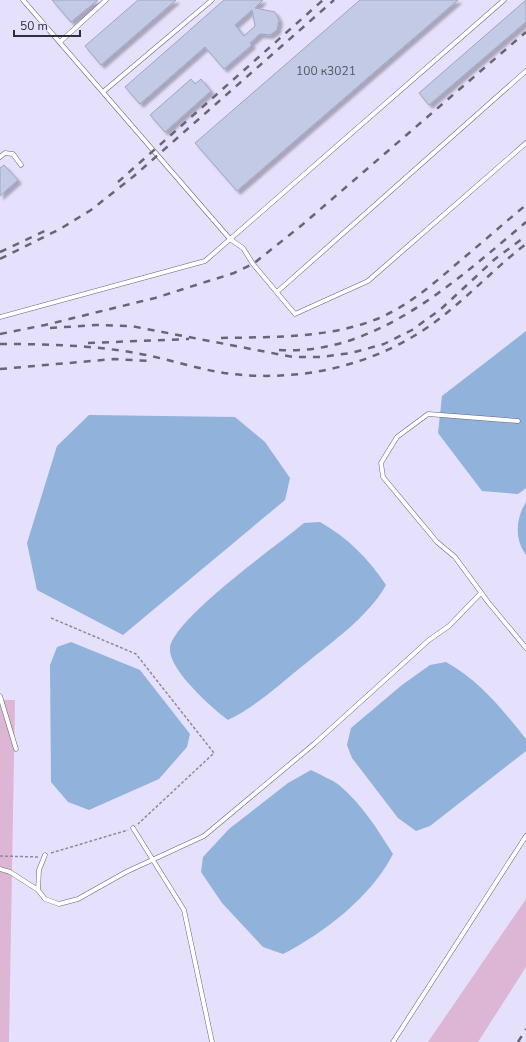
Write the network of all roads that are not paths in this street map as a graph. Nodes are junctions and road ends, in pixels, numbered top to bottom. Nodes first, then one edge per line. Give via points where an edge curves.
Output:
1 (23, 0) edge
2 (106, 0) edge
3 (212, 0) edge
4 (504, 0) edge
5 (60, 42) junction
6 (526, 71) edge
7 (103, 92) junction
8 (526, 143) edge
9 (0, 158) edge
10 (22, 165) dead end
11 (230, 239) junction
12 (277, 292) junction
13 (0, 317) edge
14 (518, 421) dead end
15 (481, 593) junction
16 (526, 648) edge
17 (0, 696) edge
18 (16, 749) dead end
19 (133, 828) road end
20 (526, 836) edge
21 (45, 855) road end
22 (153, 860) junction
23 (0, 869) edge
24 (38, 890) junction
25 (212, 1042) edge
26 (393, 1042) edge

1 - 5 lane
2 - 5 lane
3 - 7 lane
4 - 11 lane
5 - 7 lane
6 - 12 lane
7 - 11 lane
8 - 12 lane via 368,281 295,314
9 - 10 lane via 6,153 13,154
11 - 12 lane via 243,248
11 - 13 lane via 205,261
14 - 15 lane via 428,414 397,437 381,463 383,477 437,542 455,557
15 - 16 lane
15 - 22 lane via 449,626 429,640 314,744 204,836
17 - 18 lane
19 - 22 lane
20 - 26 lane
21 - 24 lane via 39,870
22 - 24 lane via 78,899 59,904 45,899
22 - 25 lane via 184,910
23 - 24 lane via 10,872

